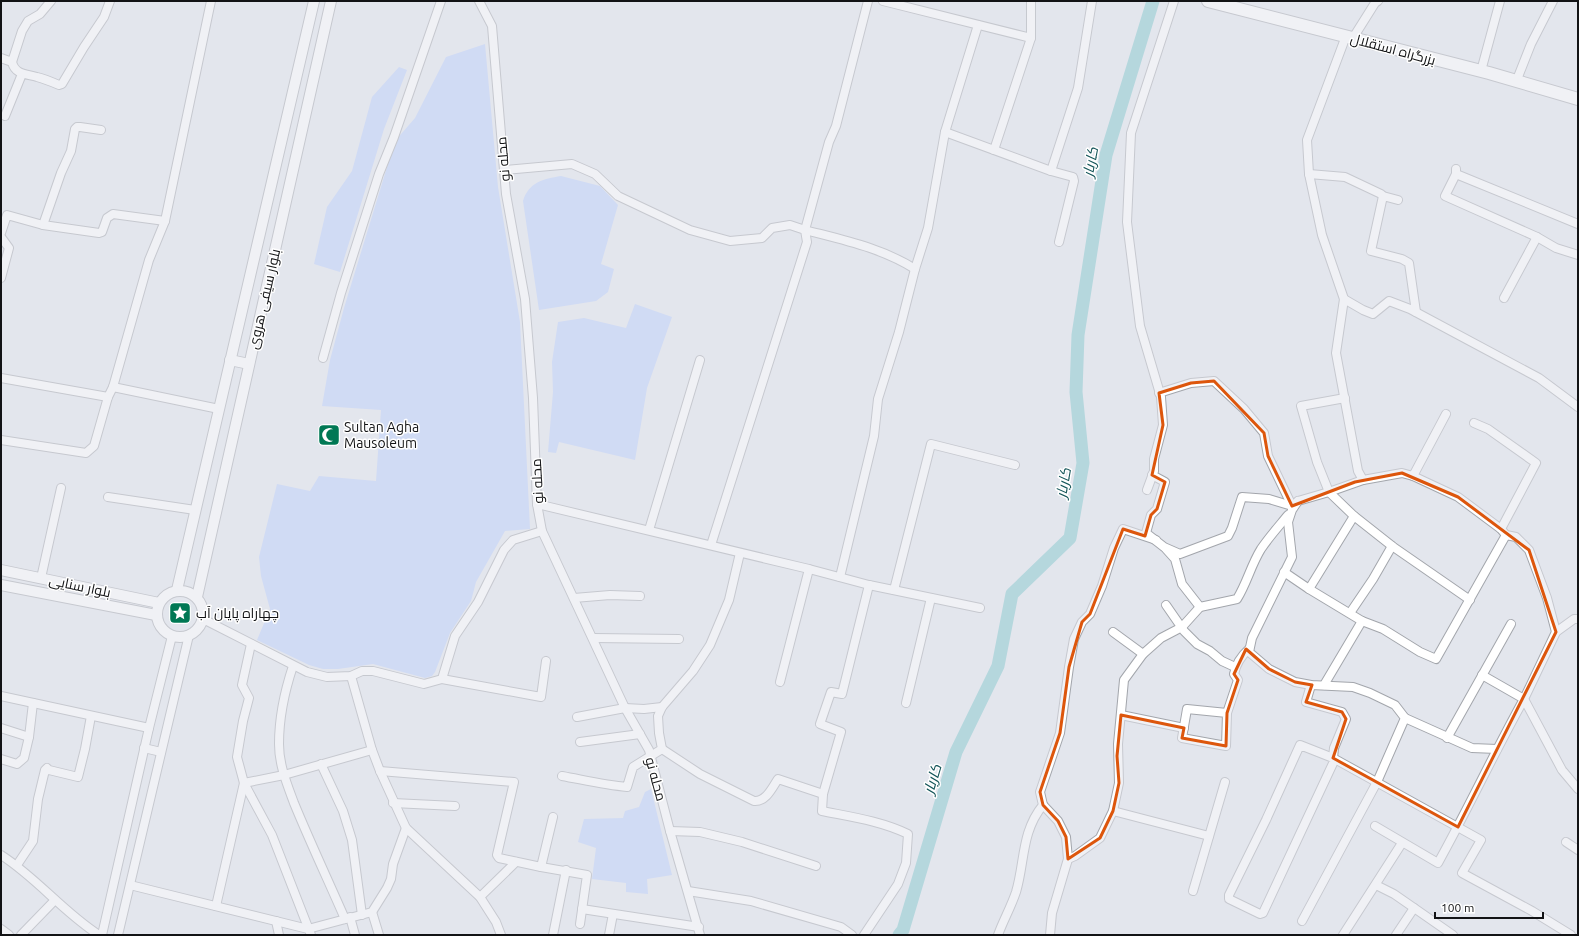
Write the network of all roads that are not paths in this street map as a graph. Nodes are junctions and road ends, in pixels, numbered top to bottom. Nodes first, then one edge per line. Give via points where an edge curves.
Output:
1 (51, 1) edge
2 (110, 1) edge
3 (211, 1) edge
4 (314, 1) edge
5 (331, 1) edge
6 (441, 1) edge
7 (479, 1) edge
8 (868, 1) edge
9 (883, 1) edge
10 (1031, 1) edge
11 (1092, 1) edge
12 (1174, 1) edge
13 (1208, 1) edge
14 (1378, 1) edge
15 (1500, 1) edge
16 (1553, 1) edge
17 (978, 25) junction
18 (1350, 37) junction
19 (1031, 38) junction
20 (1, 58) edge
21 (12, 62) junction
22 (1481, 71) junction
23 (22, 74) junction
24 (1516, 82) junction
25 (294, 84) junction
26 (311, 88) junction
27 (1578, 98) edge
28 (5, 116) dead end
29 (101, 130) dead end
30 (945, 132) junction
31 (994, 150) junction
32 (504, 170) junction
33 (1051, 171) junction
34 (1308, 174) junction
35 (1383, 196) junction
36 (1398, 200) dead end
37 (165, 221) junction
38 (1578, 224) edge
39 (43, 225) junction
40 (805, 230) junction
41 (1537, 236) junction
42 (1, 237) edge
43 (1058, 242) dead end
44 (1578, 255) edge
45 (915, 269) junction
46 (1, 278) edge
47 (1504, 298) dead end
48 (1344, 299) junction
49 (1416, 312) junction
50 (323, 358) dead end
51 (230, 360) junction
52 (700, 360) dead end
53 (249, 364) junction
54 (1, 378) edge
55 (113, 387) junction
56 (1159, 393) junction
57 (108, 397) junction
58 (1345, 398) junction
59 (1578, 406) edge
60 (219, 410) junction
61 (1446, 414) dead end
62 (1474, 423) dead end
63 (1, 440) edge
64 (1015, 465) dead end
65 (1152, 475) junction
66 (1413, 476) junction
67 (1363, 480) junction
68 (61, 488) dead end
69 (1147, 490) dead end
70 (1329, 492) junction
71 (108, 497) dead end
72 (537, 504) junction
73 (1294, 506) junction
74 (195, 510) junction
75 (1354, 516) junction
76 (542, 530) junction
77 (649, 530) junction
78 (1504, 532) junction
79 (1156, 540) junction
80 (711, 545) junction
81 (1392, 546) junction
82 (1164, 548) junction
83 (740, 553) junction
84 (808, 569) junction
85 (1, 570) edge
86 (1284, 572) junction
87 (840, 577) junction
88 (41, 578) junction
89 (1, 585) edge
90 (868, 585) junction
91 (1309, 589) junction
92 (177, 590) junction
93 (894, 590) junction
94 (640, 596) dead end
95 (197, 597) junction
96 (574, 598) junction
97 (932, 598) junction
98 (1470, 600) junction
99 (159, 603) junction
100 (1166, 605) dead end
101 (1200, 607) junction
102 (980, 608) dead end
103 (1350, 613) junction
104 (156, 615) junction
105 (203, 619) junction
106 (1578, 619) edge
107 (1362, 621) junction
108 (1511, 624) dead end
109 (1182, 627) junction
110 (1113, 632) dead end
111 (1556, 632) junction
112 (189, 635) junction
113 (172, 636) junction
114 (593, 638) junction
115 (679, 639) dead end
116 (251, 644) junction
117 (1249, 649) junction
118 (1142, 654) junction
119 (546, 660) dead end
120 (293, 666) junction
121 (1235, 667) junction
122 (1482, 675) junction
123 (351, 676) junction
124 (442, 679) junction
125 (780, 682) dead end
126 (1310, 685) junction
127 (1324, 685) junction
128 (1, 696) edge
129 (1524, 699) junction
130 (33, 703) junction
131 (906, 703) dead end
132 (662, 707) junction
133 (625, 708) junction
134 (1227, 713) junction
135 (1121, 714) junction
136 (91, 716) junction
137 (577, 717) dead end
138 (1406, 718) junction
139 (1, 728) edge
140 (149, 728) junction
141 (1184, 728) junction
142 (640, 734) junction
143 (29, 737) junction
144 (1447, 738) junction
145 (580, 742) dead end
146 (144, 748) junction
147 (662, 749) junction
148 (1497, 749) junction
149 (372, 750) junction
150 (161, 752) junction
151 (650, 756) junction
152 (1334, 758) junction
153 (1, 759) edge
154 (321, 764) junction
155 (380, 771) junction
156 (284, 775) junction
157 (562, 776) dead end
158 (1225, 782) dead end
159 (1377, 782) junction
160 (244, 783) junction
161 (1578, 789) edge
162 (823, 794) junction
163 (393, 803) junction
164 (1042, 805) junction
165 (455, 806) dead end
166 (1113, 811) junction
167 (554, 818) dead end
168 (1375, 826) dead end
169 (1458, 827) junction
170 (406, 828) junction
171 (670, 831) junction
172 (1209, 836) junction
173 (1566, 842) dead end
174 (1402, 843) junction
175 (1578, 850) edge
176 (1, 855) edge
177 (1068, 859) junction
178 (516, 862) junction
179 (17, 865) junction
180 (816, 866) dead end
181 (541, 867) junction
182 (566, 870) junction
183 (130, 885) junction
184 (1376, 885) junction
185 (688, 891) junction
186 (1193, 891) dead end
187 (480, 897) junction
188 (55, 900) junction
189 (216, 906) junction
190 (1414, 908) junction
191 (582, 909) junction
192 (372, 912) junction
193 (613, 914) junction
194 (362, 915) junction
195 (347, 918) junction
196 (276, 921) junction
197 (1302, 921) dead end
198 (580, 924) dead end
199 (1, 929) edge
200 (699, 931) edge
201 (310, 932) edge
202 (9, 935) edge
203 (21, 935) edge
204 (101, 935) edge
205 (118, 935) edge
206 (279, 935) edge
207 (355, 935) edge
208 (379, 935) edge
209 (501, 935) edge
210 (553, 935) edge
211 (609, 935) edge
212 (852, 935) edge
213 (864, 935) edge
214 (998, 935) edge
215 (1050, 935) edge
216 (1343, 935) edge
217 (1396, 935) edge
218 (1454, 935) edge
219 (1571, 935) edge

1 - 21 street via 40,14 28,21
2 - 23 street via 104,17 62,84
3 - 37 street
4 - 25 main road, بلوار سیفی هروی
5 - 26 main road, بلوار سیفی هروی
6 - 50 street via 379,174
7 - 32 street, محله نو via 492,26
8 - 40 street via 836,126 829,142
9 - 17 street
10 - 19 street
11 - 33 street via 1078,88
12 - 56 street via 1131,132 1127,222 1140,326
13 - 18 highway, بزرگراه استقلال
14 - 18 street
15 - 22 street
16 - 24 street via 1531,44
17 - 19 street
17 - 30 street
18 - 22 highway, بزرگراه استقلال
18 - 34 street via 1307,140
19 - 31 street
20 - 21 street
21 - 23 street via 13,67
22 - 24 highway, بزرگراه استقلال
23 - 28 street
24 - 27 highway, بزرگراه استقلال
25 - 26 main road
25 - 51 main road, بلوار سیفی هروی
26 - 53 main road, بلوار سیفی هروی
29 - 39 street via 80,127 75,129 71,151
30 - 31 street
30 - 45 street via 928,228
31 - 33 street
32 - 40 street via 572,164 595,174 618,196 690,230 730,241 762,238 772,228 790,225
32 - 72 street, محله نو via 525,299 533,398
33 - 43 street via 1074,179
34 - 35 street via 1345,177
34 - 48 street via 1322,235
35 - 36 street
35 - 49 street via 1371,252 1402,259 1408,263
37 - 39 street via 113,214 107,218 102,232 99,233
37 - 55 street via 146,267
38 - 41 street via 1456,172 1445,196
39 - 42 street via 6,215
40 - 45 street via 878,250 900,259
40 - 80 street via 808,242
41 - 44 street via 1556,248
41 - 47 street
42 - 46 street via 9,248
45 - 87 street via 878,399 874,436
48 - 49 street via 1373,314 1389,301
48 - 58 street via 1336,353
49 - 59 street via 1539,378
51 - 53 main road
51 - 60 main road, بلوار سیفی هروی
52 - 77 street
53 - 95 main road, بلوار سیفی هروی
54 - 57 street
55 - 57 street
55 - 60 street
56 - 65 street via 1163,426
56 - 73 street via 1191,383 1214,381 1244,409 1264,433 1268,456
57 - 63 street via 94,446 86,453
58 - 67 street via 1358,471
58 - 70 street via 1301,406 1316,462
60 - 74 main road, بلوار سیفی هروی
61 - 66 street
62 - 78 street via 1488,429 1536,463
64 - 93 street via 931,444
65 - 69 street
65 - 79 street via 1165,482 1146,533
66 - 67 street via 1402,473
66 - 78 street via 1458,497
67 - 70 street
68 - 88 street
70 - 73 street
70 - 75 street
71 - 74 street
72 - 76 street, محله نو
72 - 77 street
73 - 82 street via 1269,499 1242,497 1228,536 1180,554
73 - 86 street via 1288,522 1292,557
73 - 101 street via 1262,548 1237,599
74 - 92 main road, بلوار سیفی هروی
75 - 81 street
75 - 91 street
76 - 96 street, محله نو
76 - 124 street via 513,540 504,550 478,602 455,636
77 - 80 street
78 - 98 street
78 - 111 street via 1516,538 1529,550 1547,598
79 - 82 street
79 - 164 street via 1123,529 1090,614 1082,622 1074,639 1060,733 1040,792
80 - 83 street
81 - 98 street
81 - 103 street
82 - 101 street via 1174,559 1182,584
83 - 84 street
83 - 132 street via 729,600 710,645 693,671
84 - 87 street
84 - 125 street
85 - 88 main road, بلوار سنایی
86 - 91 street
86 - 117 street
87 - 90 street
88 - 99 main road, بلوار سنایی
89 - 104 main road, بلوار سنایی
90 - 93 street
90 - 162 street via 842,694 831,692 820,724 841,732
91 - 103 street
92 - 95 main road via 184,590
92 - 99 main road via 169,592
93 - 97 street
94 - 96 street
95 - 105 main road via 203,611
96 - 114 street, محله نو
97 - 102 street
97 - 131 street
98 - 107 street via 1436,659 1383,629
99 - 104 main road
100 - 109 street
101 - 109 street
103 - 107 street
104 - 113 main road via 161,628
105 - 112 main road via 200,626
105 - 116 street
106 - 111 street via 1574,619
107 - 127 street
108 - 122 street
109 - 118 street via 1161,638
109 - 121 street via 1198,644
110 - 118 street
111 - 129 street
112 - 113 main road
112 - 150 street
113 - 140 street
114 - 115 street
114 - 133 street, محله نو
116 - 120 street
116 - 160 street via 242,685 249,698 237,757
117 - 121 street
117 - 126 street via 1249,652 1269,669 1295,682
118 - 135 street via 1124,680
119 - 124 street via 541,697
120 - 123 street via 327,677
120 - 156 street via 283,707 279,745
121 - 134 street via 1234,674 1238,680
122 - 129 street
122 - 144 street
123 - 124 street via 362,671 373,671 424,684
123 - 149 street
126 - 127 street
126 - 152 street via 1306,702 1342,712 1346,719 1334,748
127 - 138 street via 1353,687 1370,693 1395,705
128 - 130 street
129 - 148 street
129 - 161 street via 1562,770
130 - 136 street
130 - 143 street
132 - 133 street
132 - 147 street via 658,716
133 - 137 street
133 - 142 street, محله نو
134 - 141 street via 1187,709
134 - 141 street via 1226,746 1182,738
135 - 141 street
135 - 166 street via 1117,756 1119,783
136 - 140 street
136 - 179 street via 78,777 47,768 38,799 33,841
138 - 144 street
138 - 159 street
139 - 143 street
140 - 146 street
142 - 145 street
142 - 151 street, محله نو
143 - 153 street via 24,758 17,764
144 - 148 street via 1472,748
146 - 150 street
146 - 204 street
147 - 151 street
147 - 162 street via 700,774 754,800 764,799 778,779
148 - 169 street
149 - 154 street
149 - 155 street
150 - 183 street
151 - 157 street via 633,767 627,787
151 - 171 street, محله نو
152 - 152 street via 1300,745 1229,895 1230,899 1260,914 1263,913
152 - 159 street
154 - 156 street
154 - 194 street via 343,811 352,840
155 - 163 street
155 - 178 street via 514,782 497,858
156 - 160 street
156 - 195 street via 301,821
158 - 172 street
159 - 169 street
159 - 197 street
160 - 189 street
160 - 201 street via 272,835
162 - 213 street via 822,811 896,828 908,834 906,863 898,884
163 - 165 street
163 - 170 street
164 - 177 street via 1058,820 1066,837
164 - 214 street via 1034,816 1023,849 1016,892
166 - 172 street
166 - 177 street via 1100,838
167 - 181 street
168 - 174 street
169 - 174 street via 1438,863
169 - 219 street via 1481,840 1462,873
170 - 187 street
170 - 192 street via 389,883
171 - 180 street via 700,832 735,840
171 - 185 street, محله نو
172 - 186 street
173 - 175 street
174 - 184 street
176 - 179 street
177 - 215 street via 1052,913
178 - 181 street
178 - 187 street
179 - 188 street
181 - 182 street
182 - 191 street via 587,875
182 - 210 street
183 - 189 street
183 - 205 street
184 - 190 street
184 - 216 street
185 - 200 street, محله نو
185 - 212 street via 751,901 841,927
187 - 209 street
188 - 203 street
188 - 204 street via 85,926
189 - 196 street
190 - 217 street
190 - 218 street
191 - 193 street
191 - 198 street
192 - 194 street
192 - 208 street
193 - 200 street
193 - 211 street
194 - 195 street
195 - 201 street
195 - 207 street
196 - 201 street
196 - 206 street
199 - 202 street

